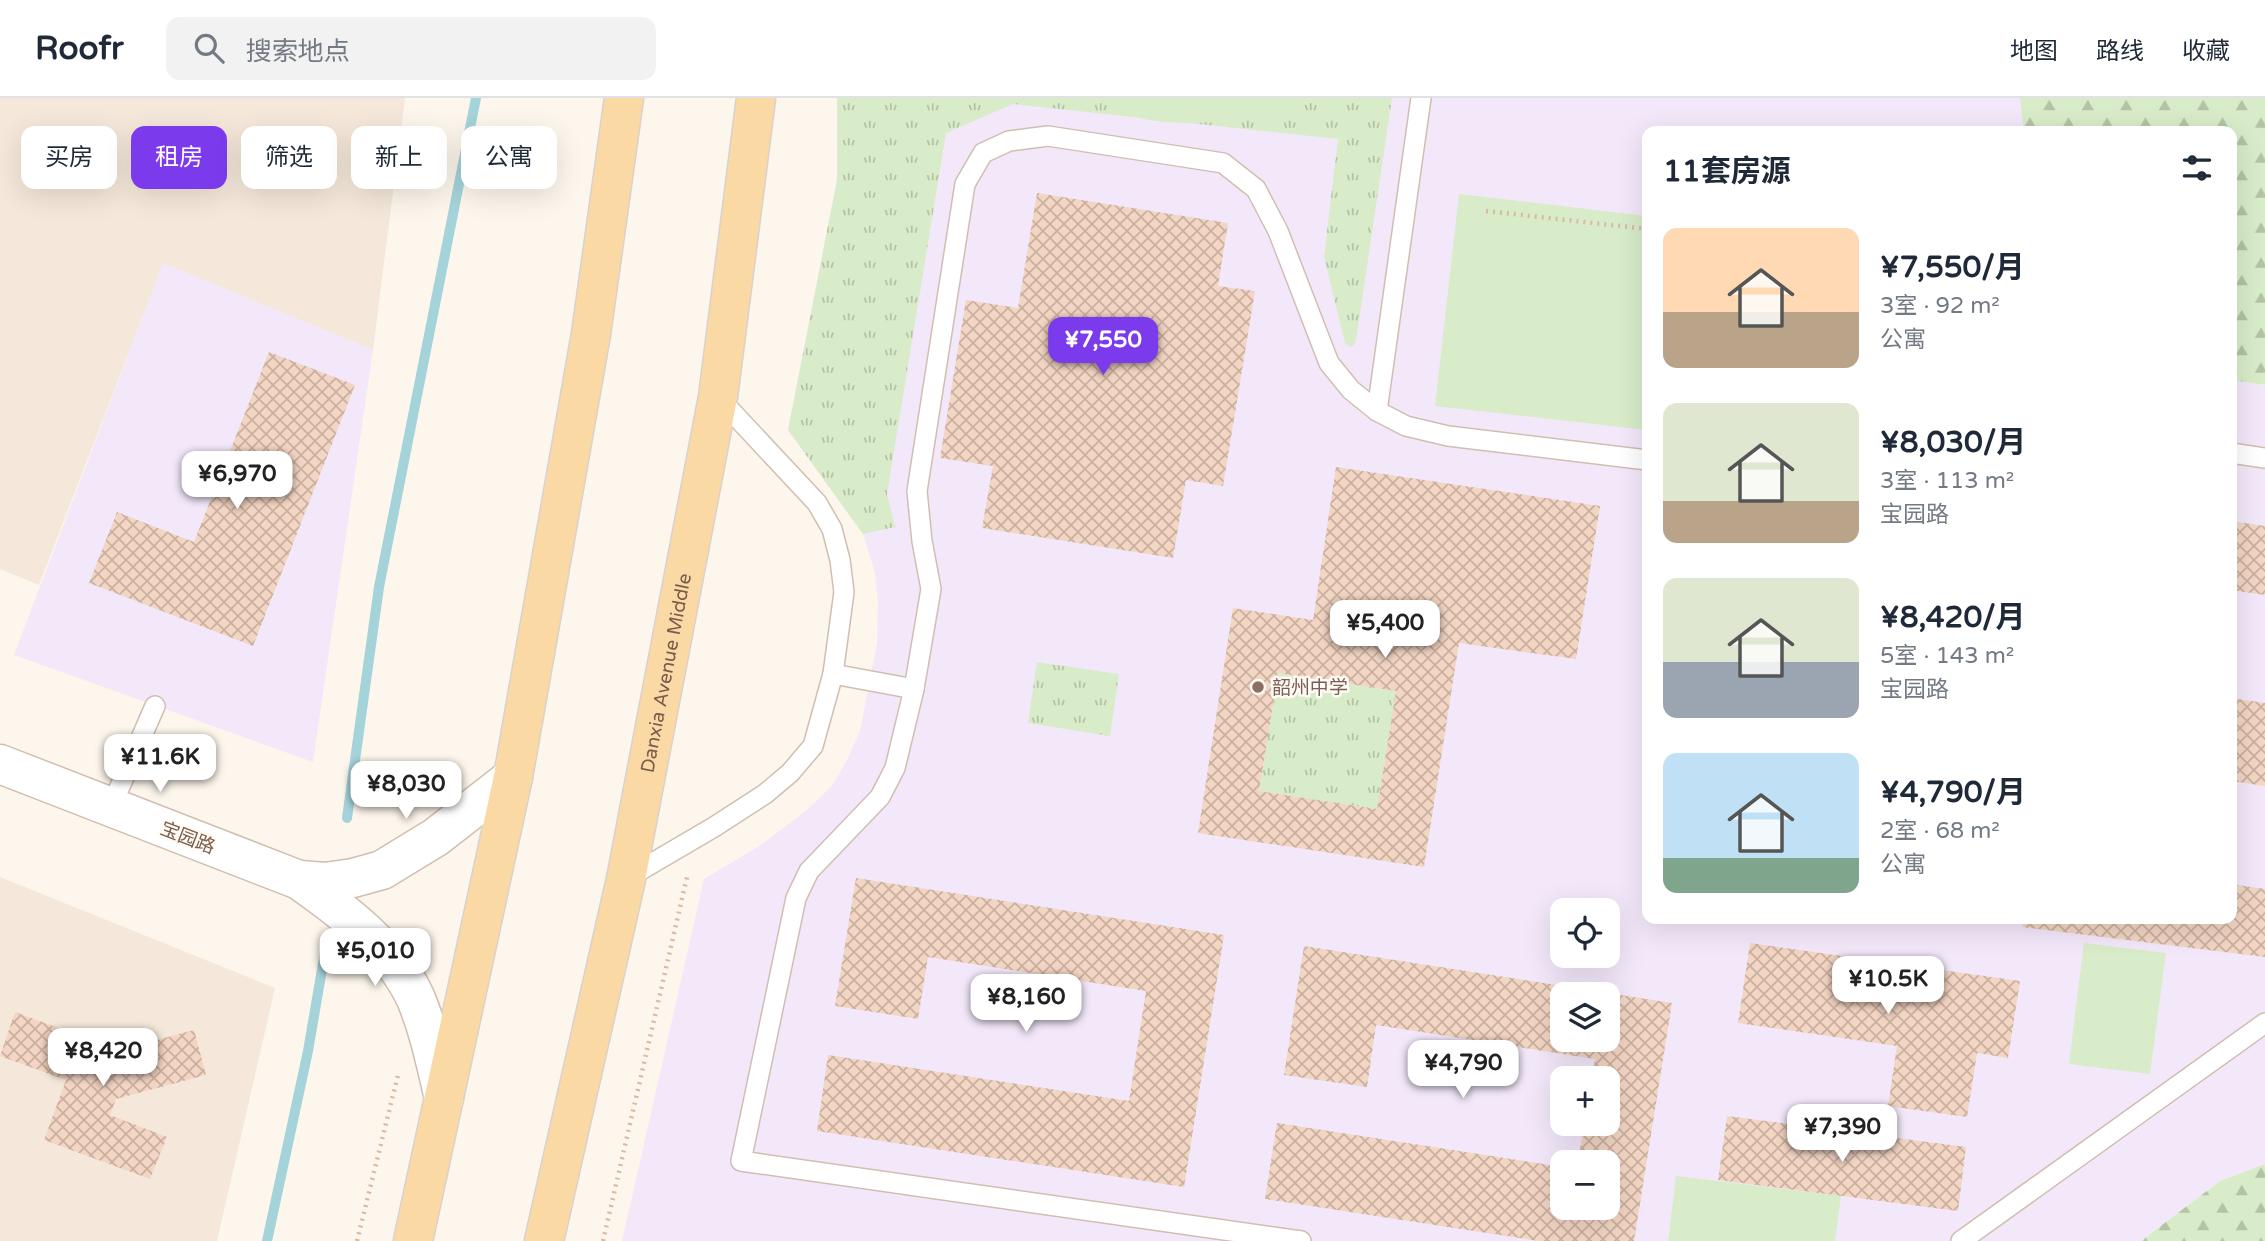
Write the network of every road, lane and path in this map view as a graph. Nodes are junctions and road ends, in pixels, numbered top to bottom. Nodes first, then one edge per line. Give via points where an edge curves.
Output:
1 (624, 98) edge
2 (756, 98) edge
3 (1421, 98) edge
4 (1486, 211) dead end
5 (1642, 228) edge
6 (718, 397) junction
7 (1377, 411) junction
8 (2237, 454) edge
9 (2265, 458) edge
10 (1642, 459) edge
11 (834, 674) junction
12 (914, 689) junction
13 (155, 706) dead end
14 (0, 764) edge
15 (513, 777) junction
16 (111, 807) junction
17 (696, 837) junction
18 (626, 878) junction
19 (299, 880) junction
20 (2265, 1023) edge
21 (400, 1066) dead end
22 (444, 1098) junction
23 (358, 1241) edge
24 (413, 1241) edge
25 (544, 1241) edge
26 (603, 1241) edge
27 (1301, 1241) edge
28 (1961, 1241) edge

1 - 15 main road via 591,334
2 - 6 main road, Danxia Avenue Middle
3 - 7 lane
4 - 5 path
6 - 11 lane via 817,503 832,529 844,592
6 - 18 main road, Danxia Avenue Middle
7 - 10 lane via 1406,426 1448,436
7 - 12 lane via 1329,363 1278,231 1256,189 1223,163 1048,136 1009,141 983,153 965,184 917,491 931,589
8 - 9 lane
11 - 12 lane
11 - 17 lane via 813,746 765,794
12 - 27 lane via 895,768 880,797 809,871 796,898 741,1161
13 - 16 lane
14 - 16 street, 宝园路
15 - 19 street, 宝园路 via 436,837 382,870 325,882
15 - 22 main road
16 - 19 street, 宝园路
17 - 18 lane
17 - 26 path
18 - 25 main road, Danxia Avenue Middle
19 - 22 street, 宝园路 via 369,936 403,975 416,999
20 - 28 lane
21 - 23 path
22 - 24 main road

